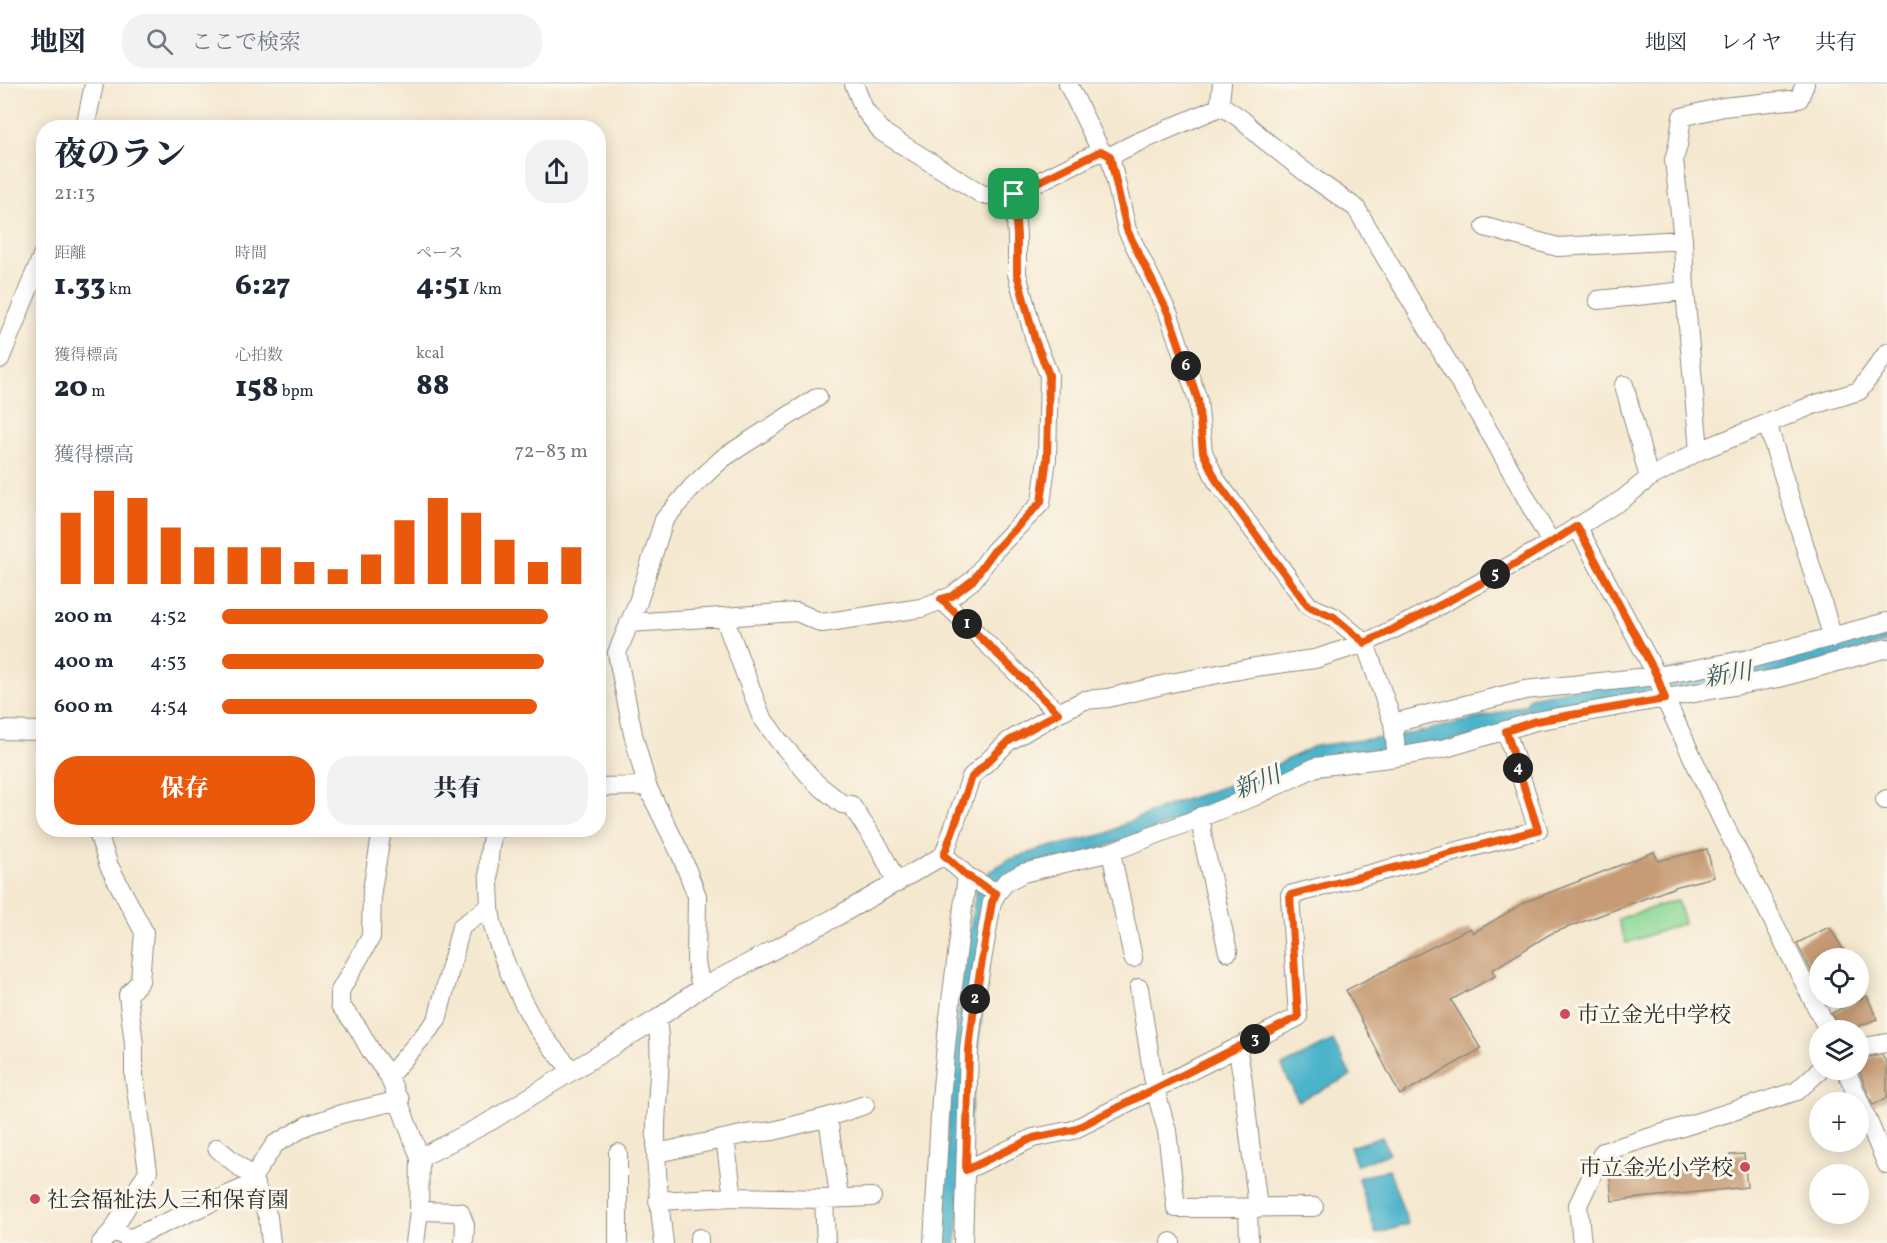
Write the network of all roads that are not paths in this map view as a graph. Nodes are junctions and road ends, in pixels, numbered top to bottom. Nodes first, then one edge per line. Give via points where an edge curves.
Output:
1 (94, 84) edge
2 (854, 84) edge
3 (1068, 84) edge
4 (1222, 84) edge
5 (1805, 84) edge
6 (1219, 108) junction
7 (87, 120) edge
8 (1105, 154) junction
9 (1014, 194) junction
10 (1485, 227) dead end
11 (1683, 240) junction
12 (36, 271) edge
13 (1685, 291) junction
14 (1598, 300) dead end
15 (1887, 353) edge
16 (0, 359) edge
17 (1624, 385) dead end
18 (818, 397) dead end
19 (1767, 423) junction
20 (1699, 450) junction
21 (1649, 478) junction
22 (1577, 526) junction
23 (1551, 543) junction
24 (941, 599) junction
25 (724, 617) junction
26 (1887, 622) edge
27 (629, 623) junction
28 (1833, 638) junction
29 (1365, 643) junction
30 (1887, 648) edge
31 (1657, 676) junction
32 (1665, 699) junction
33 (1058, 713) junction
34 (1393, 723) junction
35 (0, 730) edge
36 (36, 731) edge
37 (1506, 731) junction
38 (1397, 757) junction
39 (647, 786) junction
40 (606, 787) edge
41 (1201, 816) junction
42 (99, 837) edge
43 (381, 837) edge
44 (492, 837) edge
45 (1112, 852) junction
46 (944, 855) junction
47 (967, 876) junction
48 (897, 883) junction
49 (996, 894) junction
50 (490, 906) junction
51 (1228, 951) dead end
52 (1133, 958) dead end
53 (701, 988) junction
54 (1139, 988) dead end
55 (657, 1019) junction
56 (1823, 1020) edge
57 (1887, 1043) edge
58 (1869, 1046) edge
59 (1237, 1047) junction
60 (572, 1071) junction
61 (389, 1076) junction
62 (1809, 1080) edge
63 (1850, 1080) edge
64 (1155, 1089) junction
65 (400, 1100) junction
66 (865, 1105) dead end
67 (828, 1117) junction
68 (725, 1139) junction
69 (217, 1148) dead end
70 (618, 1153) dead end
71 (657, 1153) junction
72 (420, 1158) junction
73 (1887, 1165) edge
74 (966, 1170) junction
75 (252, 1177) junction
76 (733, 1197) junction
77 (872, 1197) dead end
78 (832, 1198) junction
79 (658, 1201) junction
80 (1314, 1207) dead end
81 (1253, 1208) junction
82 (418, 1211) junction
83 (107, 1237) edge
84 (271, 1243) edge
85 (415, 1243) edge
86 (464, 1243) edge
87 (618, 1243) edge
88 (664, 1243) edge
89 (826, 1243) edge
90 (933, 1243) edge
91 (963, 1243) edge
92 (1249, 1243) edge
93 (1582, 1243) edge

1 - 7 street
2 - 9 street via 864,109 882,132 982,195
3 - 8 street
4 - 6 street
5 - 11 street via 1799,99 1723,107 1682,117 1674,160
6 - 8 street
6 - 23 street via 1222,106 1241,119 1280,153 1356,208
8 - 9 street
8 - 29 street via 1127,230 1169,315 1198,400 1203,452 1216,480 1308,606 1334,617
9 - 24 street via 1017,274 1049,375 1047,458 1041,502 994,551 973,580 952,596
10 - 11 street via 1558,247
11 - 13 street
12 - 16 street
13 - 14 street
13 - 20 street
15 - 19 street via 1859,391
17 - 21 street
18 - 27 street via 723,458 664,520
19 - 20 street
19 - 28 street
20 - 21 street
21 - 22 street via 1623,499
22 - 23 street
22 - 31 street
23 - 29 street
24 - 25 street via 921,608 822,623 797,612
24 - 33 street
25 - 27 street
25 - 48 street via 761,716 816,783 842,804 851,806 879,847
26 - 28 street
27 - 39 street via 617,653
28 - 31 street
29 - 33 street via 1315,659 1085,700
29 - 34 street
30 - 32 street via 1779,678
31 - 32 street
31 - 34 street via 1525,690
32 - 37 street via 1536,721
32 - 56 street
33 - 46 street via 1009,741 972,777
34 - 38 street
35 - 36 street
37 - 38 street
37 - 59 street via 1538,830 1290,895 1298,1017
38 - 41 street via 1316,767
39 - 40 street
39 - 53 street via 697,896 696,962
41 - 45 street
41 - 51 street
42 - 83 street via 109,866 144,932 140,981 128,995 134,1076 148,1171
43 - 61 street via 372,890 371,937 340,991 340,1005
44 - 50 street via 488,862
45 - 49 street via 1023,873 1006,882
45 - 52 street
46 - 47 street
46 - 48 street
47 - 49 street
47 - 90 street via 941,1098
48 - 53 street
49 - 74 street via 969,1050
50 - 60 street via 500,949 523,999 537,1027
50 - 61 street via 461,927 437,1020
53 - 55 street
54 - 64 street
55 - 60 street
55 - 71 street via 661,1063
57 - 58 street
59 - 64 street
59 - 81 street
60 - 72 street via 489,1122
61 - 65 street
62 - 93 street via 1797,1091 1603,1152 1578,1205
63 - 73 street
64 - 74 street via 1073,1130 1033,1138
64 - 81 street via 1167,1131 1176,1208
65 - 72 street
65 - 75 street via 308,1125 275,1144
66 - 67 street
67 - 68 street
67 - 78 street
68 - 71 street
68 - 76 street
69 - 75 street
70 - 87 street
71 - 79 street
72 - 82 street
74 - 91 street
75 - 83 street via 246,1187 129,1239
75 - 84 street via 268,1217
76 - 78 street
76 - 79 street
77 - 78 street
78 - 89 street
79 - 88 street
80 - 81 street
81 - 92 street
82 - 85 street
82 - 86 street via 460,1212 465,1225

